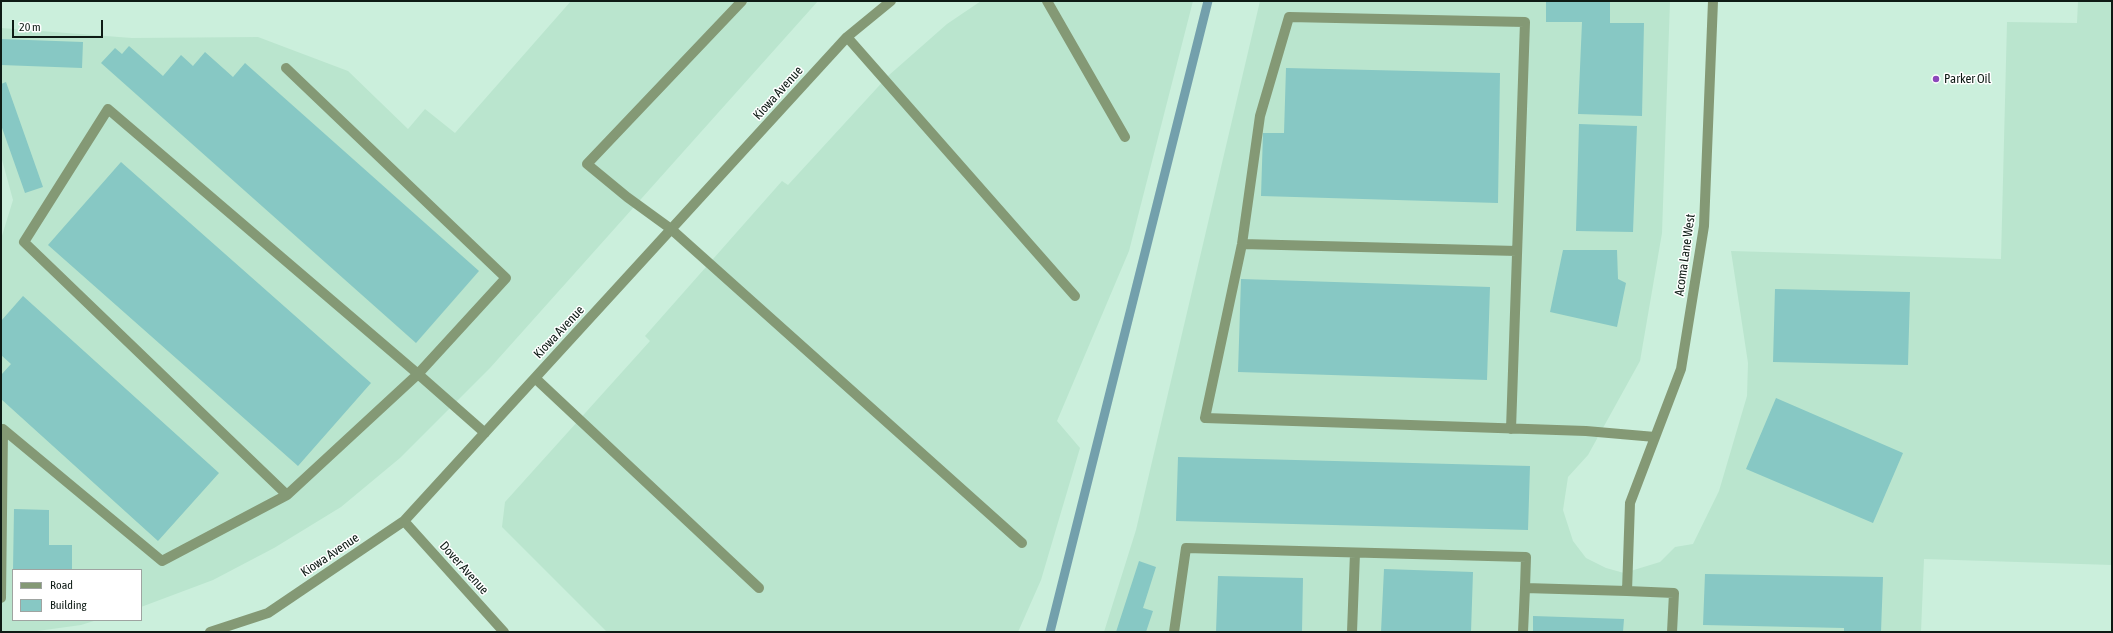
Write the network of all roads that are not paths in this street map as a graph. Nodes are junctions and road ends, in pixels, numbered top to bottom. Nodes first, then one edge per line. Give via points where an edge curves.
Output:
1 (742, 1) edge
2 (891, 1) edge
3 (1047, 1) edge
4 (1713, 1) edge
5 (847, 37) junction
6 (286, 68) dead end
7 (1125, 137) dead end
8 (671, 229) junction
9 (1242, 244) junction
10 (1517, 251) junction
11 (1075, 296) dead end
12 (418, 374) junction
13 (535, 378) junction
14 (1511, 429) junction
15 (485, 433) junction
16 (1655, 437) junction
17 (287, 495) junction
18 (404, 521) junction
19 (1022, 543) dead end
20 (1355, 552) junction
21 (759, 588) dead end
22 (1525, 588) junction
23 (1627, 591) junction
24 (1, 598) edge
25 (210, 632) edge
26 (504, 632) edge
27 (1174, 632) edge
28 (1352, 632) edge
29 (1523, 632) edge
30 (1672, 632) edge

1 - 8 street via 587,164
2 - 5 street, Kiowa Avenue
3 - 7 street
4 - 16 street, Acoma Lane West via 1704,226 1681,369
5 - 8 street, Kiowa Avenue
5 - 11 street
6 - 12 street via 506,278
8 - 13 street, Kiowa Avenue
8 - 19 street
9 - 10 street
9 - 10 street via 1260,116 1289,17 1525,22
9 - 14 street via 1205,418
10 - 14 street
12 - 15 street
12 - 17 street
12 - 17 street via 108,109 24,242
13 - 15 street, Kiowa Avenue
13 - 21 street
14 - 16 street via 1586,431
15 - 18 street, Kiowa Avenue
16 - 23 street, Acoma Lane West via 1630,502
17 - 24 street via 162,561 4,429
18 - 25 street, Kiowa Avenue via 268,613
18 - 26 street, Dover Avenue
20 - 22 street via 1526,557
20 - 27 street via 1186,548
20 - 28 street
22 - 23 street
22 - 29 street
23 - 30 street via 1674,593

